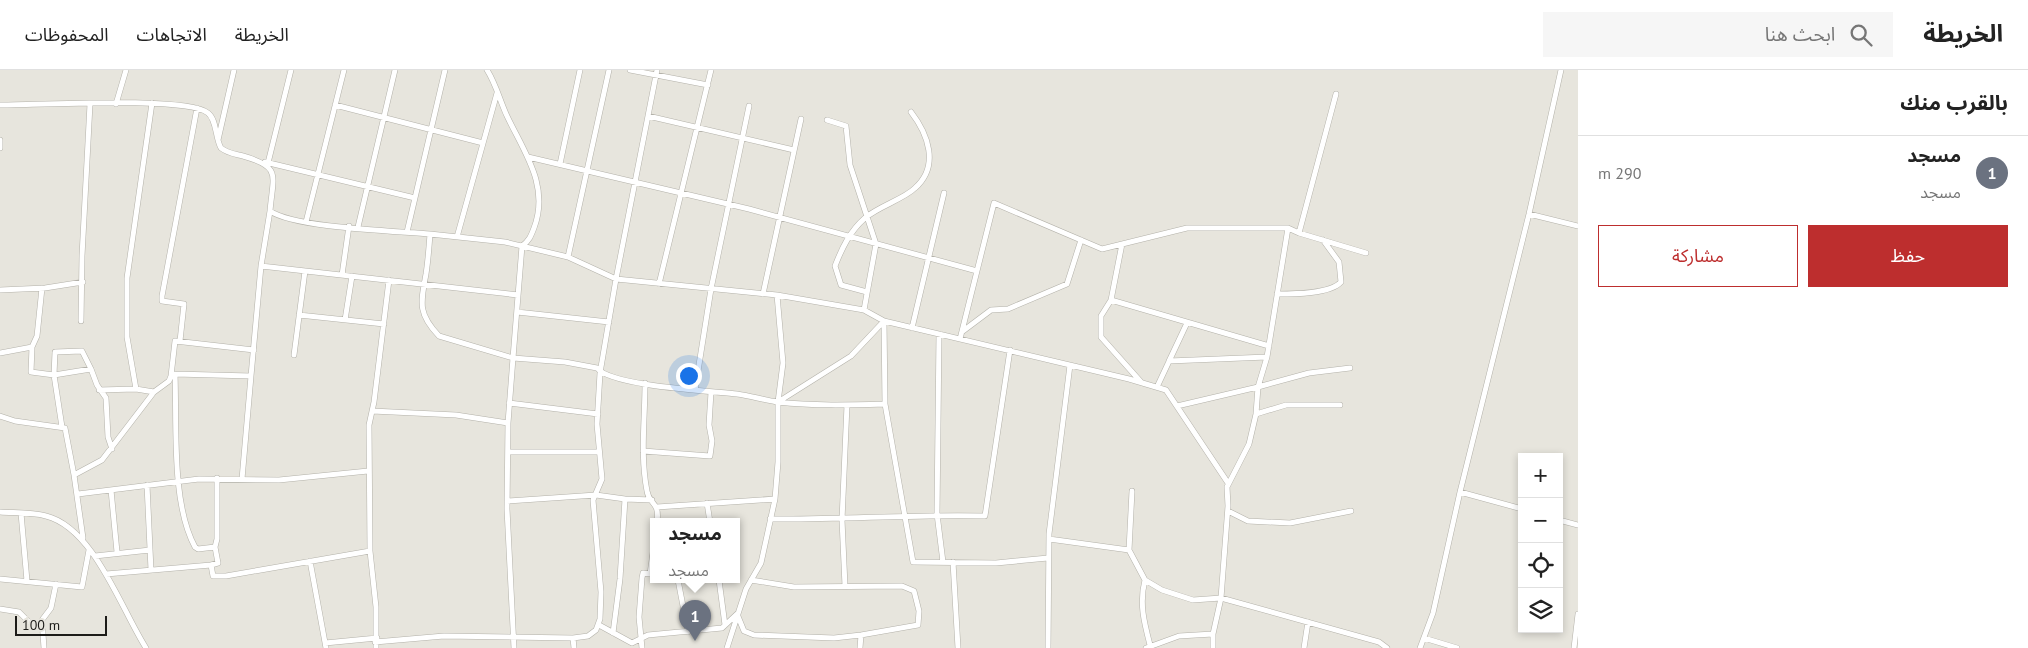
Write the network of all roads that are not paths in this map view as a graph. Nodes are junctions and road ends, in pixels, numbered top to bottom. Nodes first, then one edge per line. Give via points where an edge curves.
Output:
1 (126, 70) edge
2 (234, 70) edge
3 (291, 70) edge
4 (344, 70) edge
5 (395, 70) edge
6 (445, 70) edge
7 (487, 70) edge
8 (580, 70) edge
9 (609, 70) edge
10 (630, 70) edge
11 (712, 70) edge
12 (1561, 70) edge
13 (656, 72) edge
14 (708, 85) junction
15 (497, 92) junction
16 (1336, 94) dead end
17 (152, 103) junction
18 (90, 104) junction
19 (116, 104) junction
20 (0, 105) edge
21 (335, 105) junction
22 (749, 106) dead end
23 (197, 108) junction
24 (911, 112) dead end
25 (648, 116) junction
26 (384, 117) junction
27 (802, 119) dead end
28 (827, 120) dead end
29 (697, 128) junction
30 (431, 129) junction
31 (742, 138) junction
32 (0, 140) edge
33 (218, 142) junction
34 (483, 143) junction
35 (0, 148) edge
36 (794, 150) junction
37 (528, 157) junction
38 (265, 162) junction
39 (560, 164) junction
40 (586, 170) junction
41 (319, 174) junction
42 (635, 181) junction
43 (368, 186) junction
44 (681, 192) junction
45 (944, 193) dead end
46 (415, 198) junction
47 (729, 204) junction
48 (270, 211) junction
49 (1529, 214) junction
50 (780, 217) junction
51 (866, 217) junction
52 (306, 222) junction
53 (349, 226) junction
54 (1578, 226) edge
55 (358, 227) junction
56 (1288, 228) junction
57 (406, 232) junction
58 (1299, 233) junction
59 (430, 234) junction
60 (457, 237) junction
61 (848, 237) junction
62 (1081, 240) junction
63 (1322, 240) junction
64 (876, 244) junction
65 (1122, 244) junction
66 (522, 246) junction
67 (1366, 253) dead end
68 (568, 257) junction
69 (928, 257) junction
70 (261, 266) junction
71 (305, 271) junction
72 (977, 271) junction
73 (342, 275) junction
74 (352, 276) junction
75 (616, 279) junction
76 (388, 280) junction
77 (83, 282) junction
78 (659, 284) junction
79 (424, 285) junction
80 (42, 288) junction
81 (711, 289) junction
82 (0, 290) edge
83 (867, 292) junction
84 (763, 294) junction
85 (1277, 294) junction
86 (518, 295) junction
87 (777, 295) junction
88 (1111, 300) junction
89 (864, 310) junction
90 (516, 312) junction
91 (299, 315) junction
92 (345, 320) junction
93 (81, 321) dead end
94 (884, 321) junction
95 (609, 322) junction
96 (1186, 323) junction
97 (384, 324) junction
98 (912, 328) junction
99 (962, 331) junction
100 (939, 334) junction
101 (960, 339) junction
102 (180, 341) junction
103 (1269, 346) junction
104 (32, 347) junction
105 (254, 350) junction
106 (1010, 350) junction
107 (0, 353) edge
108 (294, 355) dead end
109 (1267, 357) junction
110 (513, 358) junction
111 (1070, 365) junction
112 (1350, 368) dead end
113 (91, 369) junction
114 (600, 373) junction
115 (173, 375) junction
116 (54, 376) junction
117 (251, 376) junction
118 (1141, 382) junction
119 (644, 383) junction
120 (1157, 387) junction
121 (1258, 387) junction
122 (136, 389) junction
123 (99, 390) junction
124 (695, 390) junction
125 (154, 392) junction
126 (711, 392) junction
127 (778, 402) junction
128 (509, 403) junction
129 (885, 404) junction
130 (847, 405) junction
131 (1340, 405) dead end
132 (1176, 406) junction
133 (372, 411) junction
134 (598, 414) junction
135 (1256, 414) junction
136 (0, 416) edge
137 (508, 423) junction
138 (62, 426) junction
139 (112, 448) junction
140 (508, 452) junction
141 (598, 452) junction
142 (643, 452) junction
143 (368, 471) junction
144 (74, 475) junction
145 (216, 478) junction
146 (242, 479) junction
147 (178, 481) junction
148 (1228, 484) junction
149 (147, 485) junction
150 (111, 490) junction
151 (1132, 491) dead end
152 (1460, 492) junction
153 (78, 494) junction
154 (596, 495) junction
155 (625, 499) junction
156 (775, 499) junction
157 (652, 500) junction
158 (507, 501) junction
159 (707, 503) junction
160 (657, 508) junction
161 (1518, 508) edge
162 (1228, 511) junction
163 (1351, 511) dead end
164 (0, 512) edge
165 (21, 513) junction
166 (937, 514) junction
167 (904, 516) junction
168 (657, 518) edge
169 (709, 518) edge
170 (770, 519) junction
171 (842, 520) junction
172 (1563, 521) edge
173 (1578, 525) edge
174 (83, 538) junction
175 (1049, 539) junction
176 (215, 547) junction
177 (89, 550) junction
178 (150, 550) junction
179 (1129, 550) junction
180 (370, 551) junction
181 (117, 552) junction
182 (94, 556) junction
183 (1048, 558) junction
184 (310, 561) junction
185 (943, 562) junction
186 (953, 562) junction
187 (211, 565) junction
188 (151, 570) junction
189 (106, 574) junction
190 (650, 574) edge
191 (0, 579) edge
192 (751, 580) junction
193 (1145, 580) junction
194 (27, 581) junction
195 (679, 583) edge
196 (719, 583) edge
197 (56, 584) junction
198 (845, 586) junction
199 (1220, 598) junction
200 (0, 609) edge
201 (737, 614) junction
202 (1578, 614) edge
203 (1308, 622) junction
204 (41, 625) junction
205 (599, 625) junction
206 (725, 626) junction
207 (688, 632) junction
208 (613, 633) junction
209 (1213, 634) junction
210 (861, 635) junction
211 (513, 636) junction
212 (573, 638) junction
213 (1424, 638) junction
214 (641, 639) junction
215 (376, 643) edge
216 (326, 646) edge
217 (1148, 646) edge
218 (44, 648) edge
219 (146, 648) edge
220 (514, 648) edge
221 (574, 648) edge
222 (642, 648) edge
223 (727, 648) edge
224 (860, 648) edge
225 (958, 648) edge
226 (1048, 648) edge
227 (1213, 648) edge
228 (1304, 648) edge
229 (1387, 648) edge
230 (1420, 648) edge
231 (1457, 648) edge
232 (1574, 648) edge

1 - 19 street
2 - 33 street
3 - 38 street
4 - 21 street
5 - 26 street
6 - 30 street
7 - 15 street
8 - 39 street
9 - 40 street
10 - 13 street
11 - 14 street
12 - 49 street
13 - 14 street
13 - 25 street
14 - 29 street
15 - 34 street
15 - 37 street
16 - 58 street
17 - 19 street
17 - 23 street
17 - 122 street via 126,278 127,337
18 - 19 street
18 - 20 street
18 - 77 street
21 - 26 street
21 - 41 street
22 - 31 street
23 - 33 street via 211,116
23 - 102 street via 162,296 162,301 184,304
24 - 51 street via 926,135 930,151 924,177 915,189
25 - 29 street
25 - 42 street
26 - 30 street
26 - 43 street
27 - 36 street
28 - 51 street via 846,126 850,165
29 - 31 street
29 - 44 street
30 - 34 street
30 - 46 street
31 - 36 street
31 - 47 street
32 - 35 street
33 - 38 street via 226,151
34 - 60 street
36 - 50 street
37 - 39 street
37 - 66 street via 537,180 539,205 528,242
38 - 41 street
38 - 48 street via 273,175
39 - 40 street
40 - 42 street
40 - 68 street
41 - 43 street
41 - 52 street
42 - 44 street
42 - 75 street
43 - 46 street
43 - 55 street
44 - 47 street
44 - 78 street
45 - 69 street
46 - 57 street
47 - 50 street
47 - 81 street
48 - 52 street via 279,217
48 - 70 street
49 - 54 street
49 - 152 street
50 - 61 street
50 - 84 street
51 - 61 street
51 - 64 street
52 - 53 street
53 - 55 street
53 - 73 street
55 - 57 street
56 - 58 street
56 - 65 street via 1186,228
56 - 85 street
57 - 59 street
58 - 63 street
59 - 60 street
59 - 79 street
60 - 66 street
61 - 64 street
61 - 83 street via 835,266 841,285
62 - 65 street via 1102,249
62 - 72 street via 994,203
62 - 99 street via 1067,284 1008,309 991,310
63 - 67 street
63 - 85 street via 1339,262 1341,282 1335,289 1310,294
64 - 69 street
64 - 83 street
65 - 88 street
66 - 68 street
66 - 86 street
68 - 75 street
69 - 72 street
69 - 98 street
70 - 71 street
70 - 105 street
71 - 73 street
71 - 91 street
72 - 99 street
73 - 74 street
74 - 76 street
74 - 92 street
75 - 78 street
75 - 95 street
76 - 79 street
76 - 97 street
77 - 80 street
77 - 93 street
78 - 81 street
79 - 86 street
79 - 110 street via 420,295 423,312 439,336
80 - 82 street
80 - 104 street via 37,336
81 - 84 street
81 - 124 street
83 - 89 street
84 - 87 street
85 - 103 street
86 - 90 street
87 - 89 street
87 - 127 street via 783,363
88 - 96 street
88 - 118 street via 1101,316 1101,337
89 - 94 street
90 - 95 street
90 - 110 street
91 - 92 street
91 - 108 street
92 - 97 street
94 - 98 street
94 - 127 street via 851,356
94 - 129 street
95 - 114 street
96 - 103 street
96 - 109 street via 1169,361
96 - 120 street
97 - 133 street
98 - 100 street
99 - 101 street
100 - 101 street
100 - 166 street
101 - 106 street
102 - 105 street
102 - 115 street via 173,342
103 - 109 street
104 - 107 street
104 - 116 street via 31,372
105 - 117 street
106 - 111 street
106 - 166 street via 985,516
109 - 121 street
110 - 114 street via 565,362 596,368
110 - 128 street
111 - 118 street
111 - 175 street
112 - 121 street via 1309,373
113 - 116 street
113 - 116 street via 82,351 55,352
113 - 123 street
114 - 119 street
114 - 134 street
115 - 117 street
115 - 125 street
115 - 147 street
116 - 138 street
117 - 146 street
118 - 120 street
119 - 124 street
119 - 142 street
120 - 132 street via 1166,390
121 - 132 street
121 - 135 street
122 - 123 street
122 - 125 street
123 - 139 street via 106,398 108,437
124 - 126 street
125 - 139 street
126 - 127 street
126 - 142 street via 710,456
127 - 130 street
127 - 156 street
128 - 134 street
128 - 137 street
129 - 130 street
129 - 167 street
130 - 171 street
131 - 135 street via 1286,405
132 - 148 street
133 - 137 street via 456,415
133 - 143 street
134 - 141 street
135 - 148 street via 1249,444
136 - 138 street via 15,421
137 - 140 street
138 - 144 street via 66,430
139 - 144 street via 102,460
140 - 141 street
140 - 158 street
141 - 154 street via 602,479
142 - 157 street via 647,495
143 - 146 street via 279,480
143 - 180 street
144 - 153 street
145 - 146 street
145 - 147 street
145 - 176 street
147 - 149 street
147 - 176 street via 183,513 193,542 198,549
148 - 162 street
149 - 150 street
149 - 178 street
150 - 153 street
150 - 181 street
151 - 179 street
152 - 161 street
152 - 213 street via 1433,613
153 - 174 street
154 - 155 street
154 - 158 street
154 - 205 street via 593,500 600,592
155 - 157 street
155 - 208 street
156 - 159 street
156 - 170 street
157 - 160 street
158 - 211 street
159 - 160 street
159 - 169 street
160 - 168 street
162 - 163 street via 1248,521 1290,523
162 - 199 street
164 - 165 street
165 - 174 street via 52,518
165 - 194 street
166 - 167 street
166 - 185 street
167 - 171 street
167 - 185 street via 913,562
170 - 171 street
170 - 192 street via 762,563
171 - 198 street
172 - 173 street
174 - 177 street
175 - 179 street
175 - 183 street
176 - 187 street via 218,563
177 - 182 street
177 - 197 street via 84,585
178 - 181 street
178 - 188 street
179 - 193 street
180 - 184 street
180 - 215 street
181 - 182 street
182 - 189 street
183 - 186 street via 996,563
183 - 226 street
184 - 187 street via 226,576 213,576
184 - 216 street
185 - 186 street
186 - 225 street
187 - 188 street
188 - 189 street
189 - 219 street
190 - 214 street via 643,573 642,578
191 - 194 street
192 - 198 street via 794,587
192 - 201 street
193 - 199 street via 1162,590 1193,600
193 - 217 street via 1141,596
194 - 197 street
195 - 207 street
196 - 206 street
197 - 204 street via 53,604
198 - 210 street via 902,586 914,591 919,611 918,625
199 - 203 street
199 - 209 street
200 - 204 street via 19,612 29,622
201 - 206 street
201 - 210 street via 744,632 754,634 834,638
201 - 223 street
202 - 232 street
203 - 228 street
203 - 229 street via 1379,642
204 - 218 street
205 - 208 street
205 - 212 street via 588,636
206 - 207 street
207 - 214 street via 648,635
208 - 214 street via 632,643
209 - 217 street via 1179,636
209 - 227 street
210 - 224 street
211 - 212 street
211 - 215 street via 444,636
211 - 220 street
212 - 221 street
213 - 230 street
213 - 231 street
214 - 222 street
215 - 216 street

